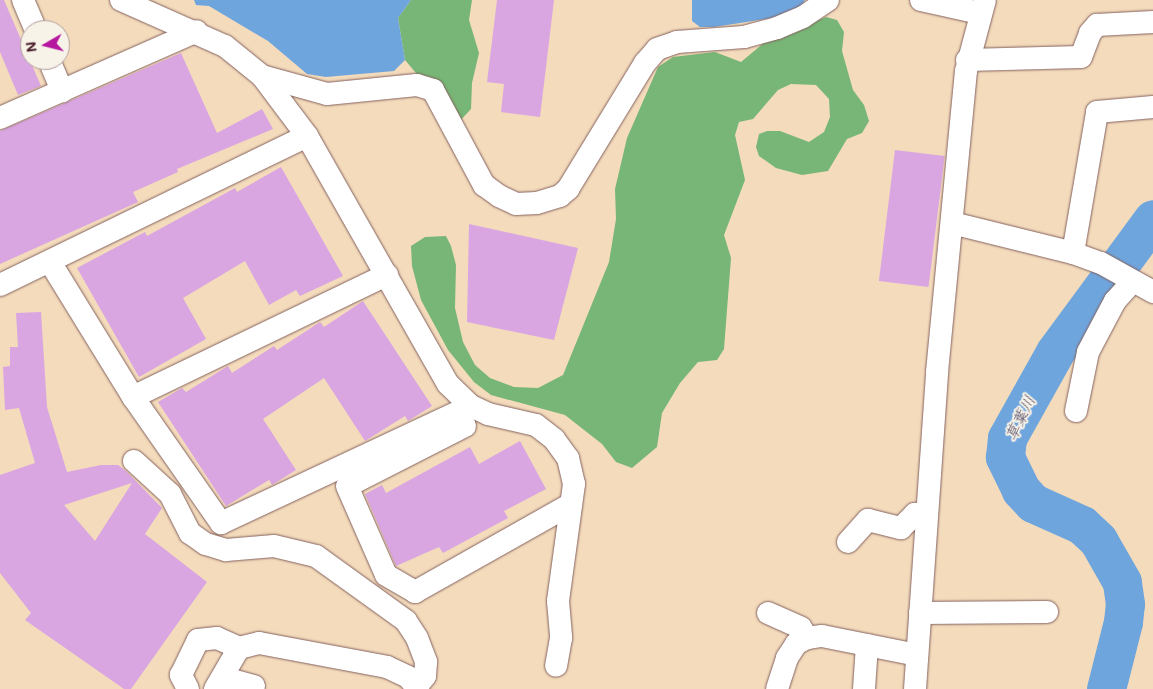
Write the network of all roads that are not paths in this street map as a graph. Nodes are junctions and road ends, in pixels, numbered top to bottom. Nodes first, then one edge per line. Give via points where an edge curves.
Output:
1 (23, 0) edge
2 (121, 0) edge
3 (828, 0) edge
4 (920, 0) edge
5 (983, 6) edge
6 (32, 20) edge
7 (1153, 22) edge
8 (197, 31) junction
9 (967, 60) junction
10 (53, 70) edge
11 (262, 76) junction
12 (62, 90) junction
13 (1153, 107) edge
14 (0, 118) edge
15 (307, 136) junction
16 (952, 223) junction
17 (1073, 253) junction
18 (50, 262) junction
19 (387, 275) junction
20 (1128, 280) junction
21 (0, 285) edge
22 (1153, 292) edge
23 (133, 397) junction
24 (1076, 411) dead end
25 (468, 416) junction
26 (134, 462) dead end
27 (571, 504) junction
28 (927, 514) junction
29 (848, 542) dead end
30 (920, 612) junction
31 (1047, 612) dead end
32 (768, 613) dead end
33 (807, 638) junction
34 (867, 645) junction
35 (239, 648) junction
36 (917, 655) junction
37 (556, 666) dead end
38 (220, 683) edge
39 (254, 686) dead end
40 (418, 687) edge
41 (188, 689) edge
42 (777, 689) edge
43 (864, 689) edge
44 (915, 689) edge

1 - 6 street
2 - 8 street
3 - 11 street via 803,17 777,28 744,37 677,42 656,49 568,189 560,196 537,203 516,204 484,185 433,90 417,85 327,94
4 - 5 street
5 - 9 street
7 - 9 street via 1097,25 1081,57
8 - 11 street via 225,46
8 - 12 street
9 - 16 street
10 - 12 street
11 - 15 street
12 - 14 street
13 - 17 street via 1097,112
15 - 18 street
15 - 19 street
16 - 17 street
16 - 28 street
17 - 20 street via 1101,263
18 - 21 street
18 - 23 street
19 - 23 street
19 - 25 street
20 - 22 street
20 - 24 street via 1088,352
23 - 25 street via 221,523
25 - 27 street via 488,414 536,425 554,439 568,458 574,484
25 - 27 street via 347,486 386,574 415,592
26 - 40 street via 170,494 190,533 206,544 226,550 274,546 316,556 406,621 426,662 425,676
27 - 37 street via 558,601 561,638
28 - 29 street via 915,514 901,528 868,520
28 - 30 street
30 - 31 street
30 - 36 street
32 - 33 street via 802,628
33 - 34 street via 822,636
33 - 42 street via 796,644 787,658
34 - 36 street
34 - 43 street
35 - 38 street
35 - 40 street via 259,643 373,664 398,671
35 - 41 street via 217,638 198,640 181,675
36 - 44 street
38 - 39 street

